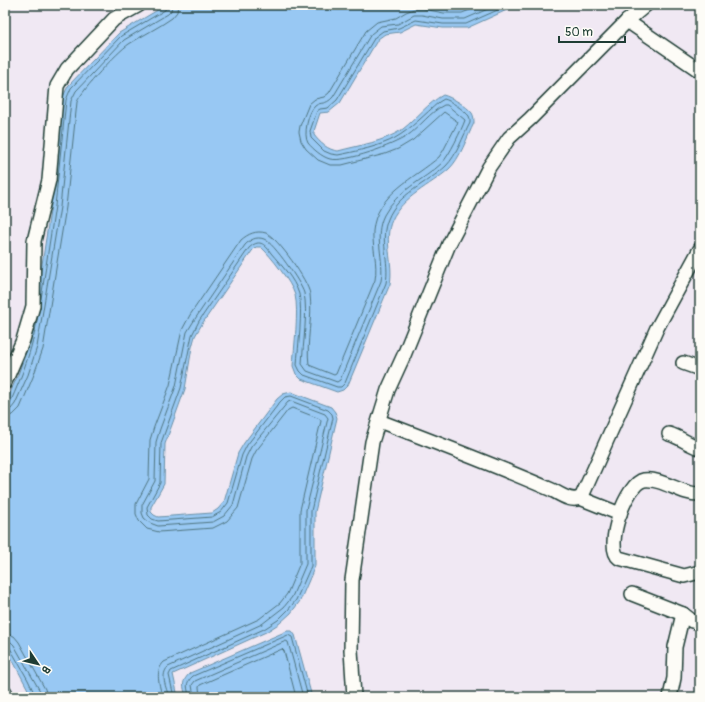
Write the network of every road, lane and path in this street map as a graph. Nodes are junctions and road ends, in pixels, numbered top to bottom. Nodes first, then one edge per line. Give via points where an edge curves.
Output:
1 (139, 5) edge
2 (646, 5) edge
3 (627, 21) junction
4 (700, 71) edge
5 (700, 249) edge
6 (683, 363) dead end
7 (700, 368) edge
8 (5, 382) edge
9 (379, 420) junction
10 (669, 434) dead end
11 (700, 448) edge
12 (700, 494) edge
13 (580, 498) junction
14 (620, 514) junction
15 (700, 572) edge
16 (632, 594) dead end
17 (683, 614) junction
18 (700, 623) edge
19 (5, 692) edge
20 (7, 697) edge
21 (354, 697) edge
22 (670, 697) edge

1 - 8 street via 114,20 66,69 57,86 49,180 34,241 33,306 23,340
2 - 3 street
3 - 4 street
3 - 9 street via 509,138 489,167 449,244 388,390
5 - 13 street via 657,328
6 - 7 street
9 - 13 street via 569,498
9 - 21 street via 372,442 352,580 351,650
10 - 11 street
12 - 14 street via 654,480 642,480 634,486
13 - 14 street
14 - 15 street via 615,529 617,557 684,576
16 - 17 street
17 - 18 street
17 - 22 street via 675,647 674,678
19 - 20 street

